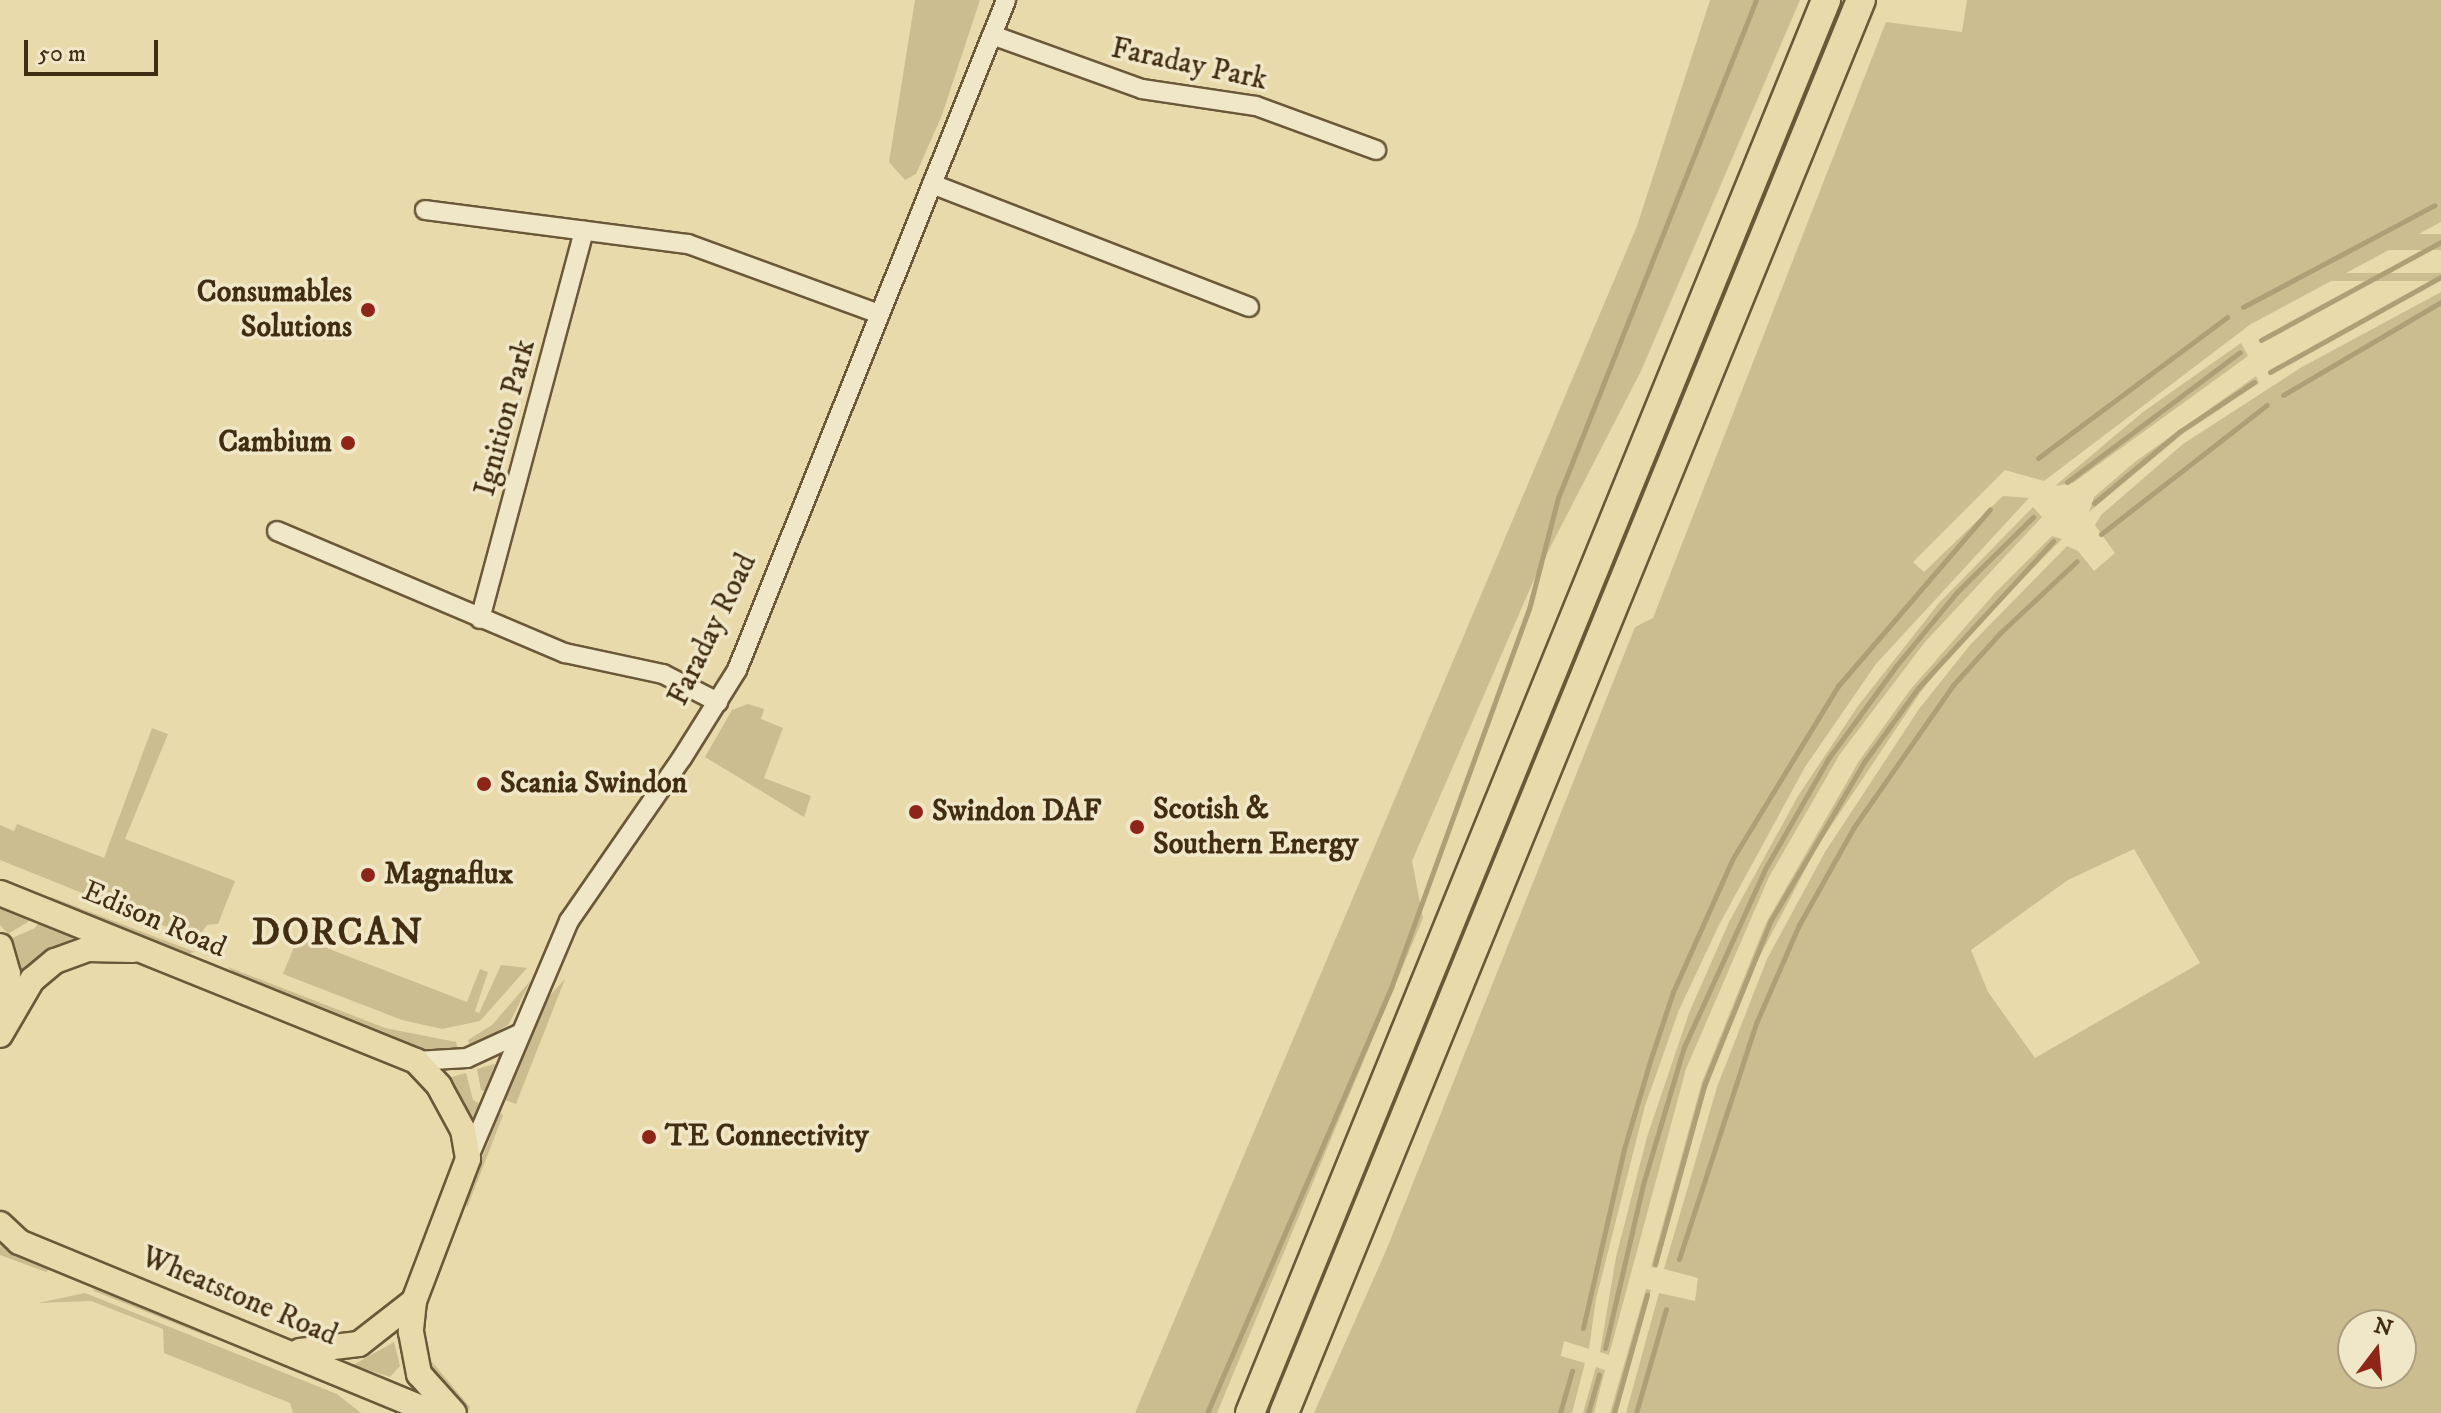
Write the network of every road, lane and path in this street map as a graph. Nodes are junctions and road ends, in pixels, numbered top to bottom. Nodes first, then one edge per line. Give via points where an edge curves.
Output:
1 (1006, 0) edge
2 (1826, 0) edge
3 (1861, 0) edge
4 (992, 35) junction
5 (1376, 150) dead end
6 (932, 184) junction
7 (425, 210) dead end
8 (584, 231) junction
9 (1249, 307) dead end
10 (879, 314) junction
11 (277, 531) dead end
12 (480, 619) junction
13 (718, 702) junction
14 (0, 893) edge
15 (0, 946) edge
16 (139, 950) junction
17 (4, 1026) edge
18 (519, 1034) junction
19 (416, 1061) junction
20 (468, 1159) junction
21 (0, 1224) edge
22 (10, 1240) edge
23 (414, 1301) junction
24 (291, 1350) junction
25 (433, 1413) edge
26 (454, 1413) edge
27 (1250, 1413) edge
28 (1284, 1413) edge

1 - 4 street, Faraday Road
2 - 27 highway
3 - 28 highway
4 - 5 street, Faraday Park via 1142,89 1256,106
4 - 6 street, Faraday Road
6 - 9 street
6 - 10 street, Faraday Road
7 - 8 street
8 - 10 street via 704,248
8 - 12 street, Ignition Park
10 - 13 street, Faraday Road via 745,651
11 - 12 street
12 - 13 street via 565,653 663,674
13 - 18 street, Faraday Road via 575,910
14 - 16 main road, Edison Road
15 - 17 main road via 8,974
16 - 17 main road via 88,949 55,961 32,980
16 - 19 main road, Edison Road
18 - 19 street, Edison Road via 467,1058
18 - 20 street, Faraday Road
19 - 20 main road, Edison Road via 454,1107
20 - 23 main road, Faraday Road
21 - 22 main road, Wheatstone Road
22 - 24 main road, Wheatstone Road
23 - 24 main road via 359,1344 327,1351
23 - 26 main road, Faraday Road via 412,1348 419,1374
24 - 25 main road, Wheatstone Road

